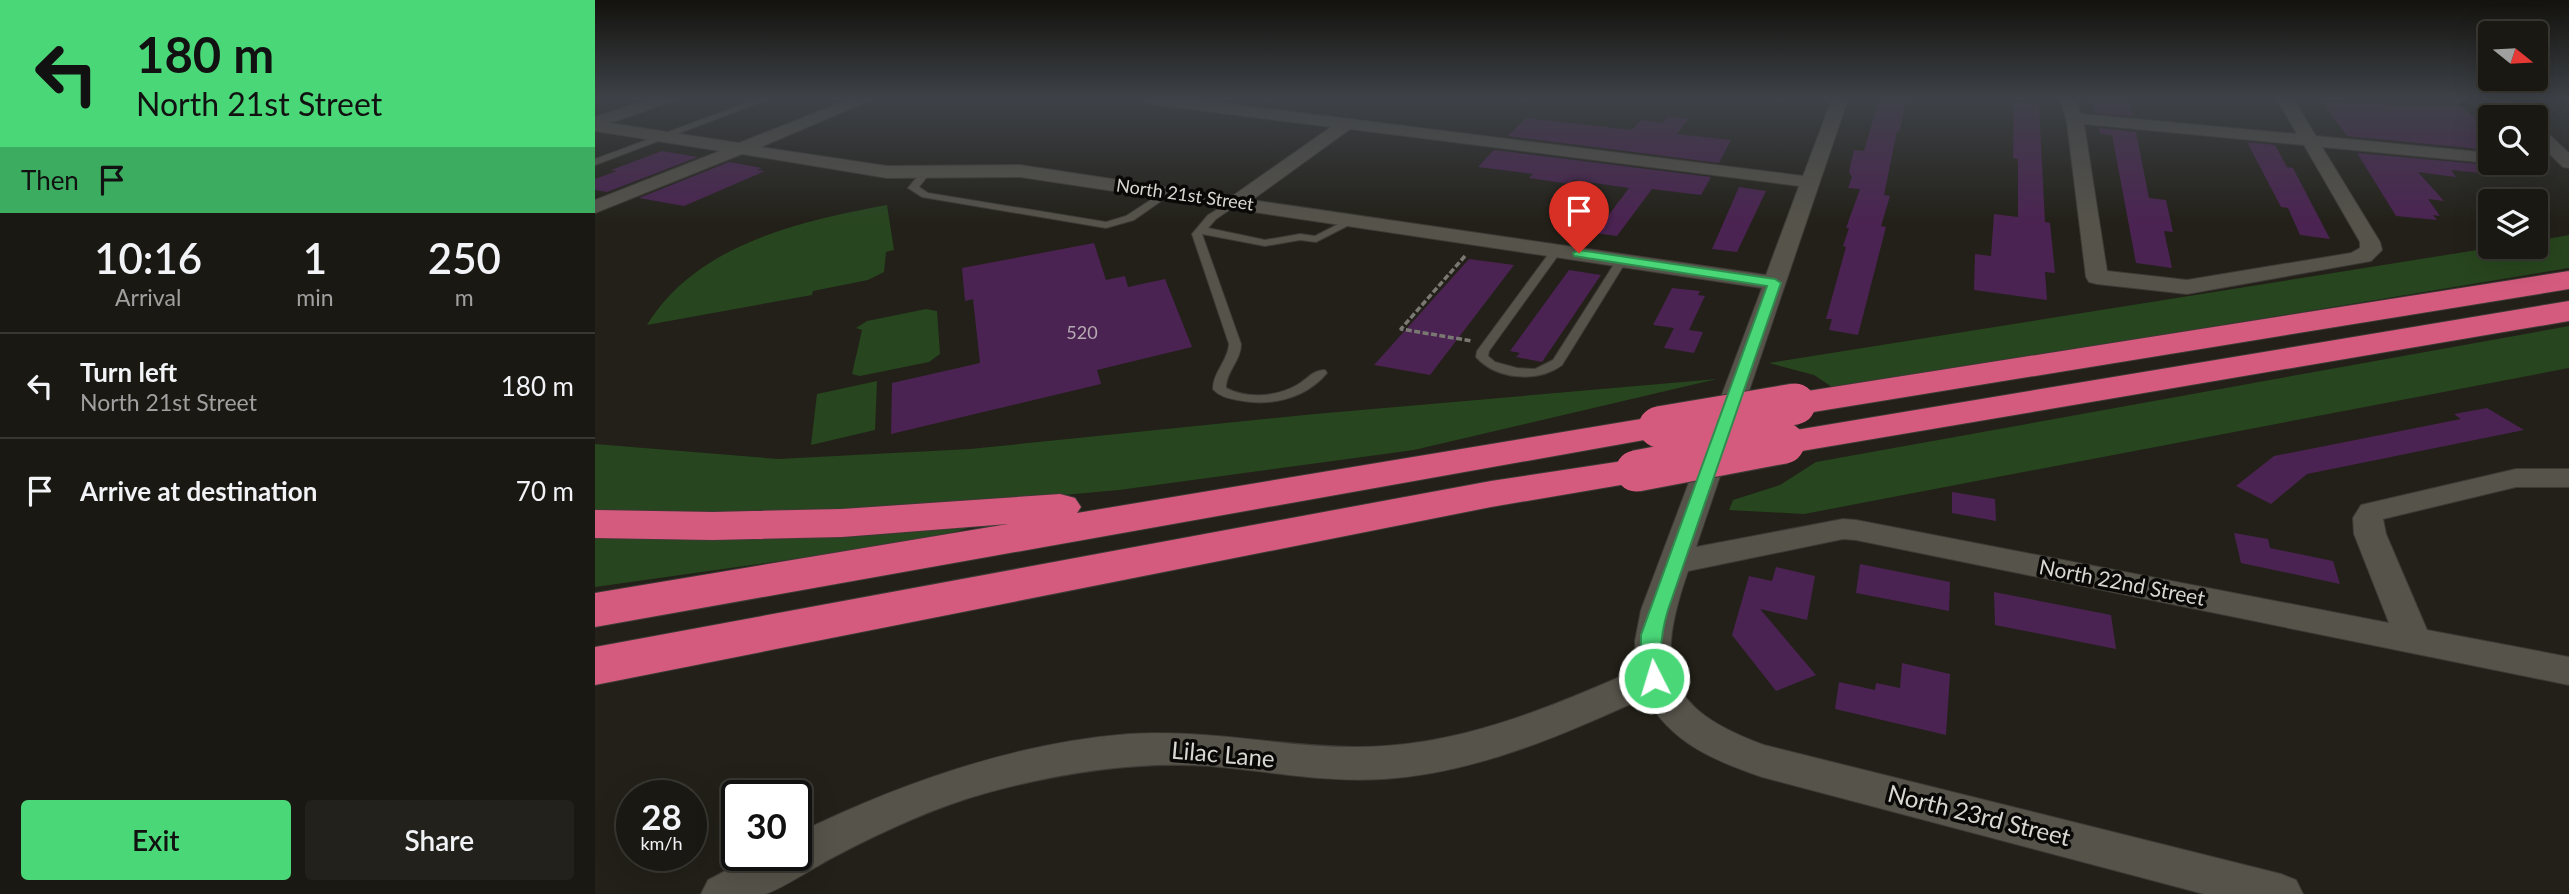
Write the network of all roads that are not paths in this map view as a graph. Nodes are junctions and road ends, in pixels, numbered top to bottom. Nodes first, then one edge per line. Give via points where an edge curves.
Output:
1 (2309, 140) edge
2 (652, 141) edge
3 (692, 141) edge
4 (761, 141) edge
5 (1322, 141) edge
6 (1480, 141) edge
7 (1825, 141) edge
8 (2075, 141) edge
9 (2316, 141) edge
10 (2548, 144) edge
11 (740, 149) junction
12 (2478, 157) edge
13 (595, 162) edge
14 (2548, 163) edge
15 (2569, 164) edge
16 (925, 173) junction
17 (1810, 182) junction
18 (1169, 192) junction
19 (1236, 202) junction
20 (595, 207) edge
21 (1354, 220) junction
22 (1200, 229) junction
23 (1557, 250) junction
24 (1622, 260) junction
25 (2569, 280) edge
26 (1775, 283) junction
27 (2569, 312) edge
28 (1321, 373) dead end
29 (1486, 456) junction
30 (2569, 478) edge
31 (595, 524) edge
32 (1676, 562) junction
33 (595, 610) edge
34 (2413, 641) junction
35 (595, 666) edge
36 (2569, 671) edge
37 (1654, 678) junction
38 (812, 847) edge
39 (765, 871) edge
40 (723, 894) edge
41 (2281, 894) edge

1 - 8 street via 2371,250 2351,259 2173,287 2097,278
2 - 13 lane
3 - 11 street, North 21st Street
4 - 11 street
5 - 19 street
6 - 17 street
7 - 17 street
9 - 12 street
10 - 15 street
11 - 16 street, North 21st Street via 887,172
11 - 20 street
14 - 15 street
16 - 18 street, North 21st Street via 999,168
16 - 18 lane via 913,188 925,195 1099,224 1120,223
17 - 26 street
18 - 19 street, North 21st Street
19 - 21 street, North 21st Street
19 - 22 lane
21 - 22 lane via 1316,239 1259,243
21 - 23 street, North 21st Street
22 - 28 lane via 1197,234 1236,352 1220,376 1219,389 1237,397 1280,398 1305,387
23 - 24 street, North 21st Street
23 - 24 lane via 1488,344 1482,357 1500,369 1536,373 1558,362
24 - 26 street, North 21st Street
25 - 29 highway, bridge
26 - 32 street
27 - 35 highway, bridge via 1491,494
29 - 31 highway via 1081,506 831,523
29 - 33 highway
30 - 34 street via 2516,478 2372,512 2370,534
32 - 34 street, North 22nd Street via 1856,530
32 - 37 street via 1651,635
34 - 36 street, North 22nd Street
37 - 38 street, Lilac Lane via 1543,726 1415,760 1349,765 1181,749 1054,761 949,788
37 - 41 street, North 23rd Street via 1684,722 1723,748
39 - 40 street, Lilac Lane

